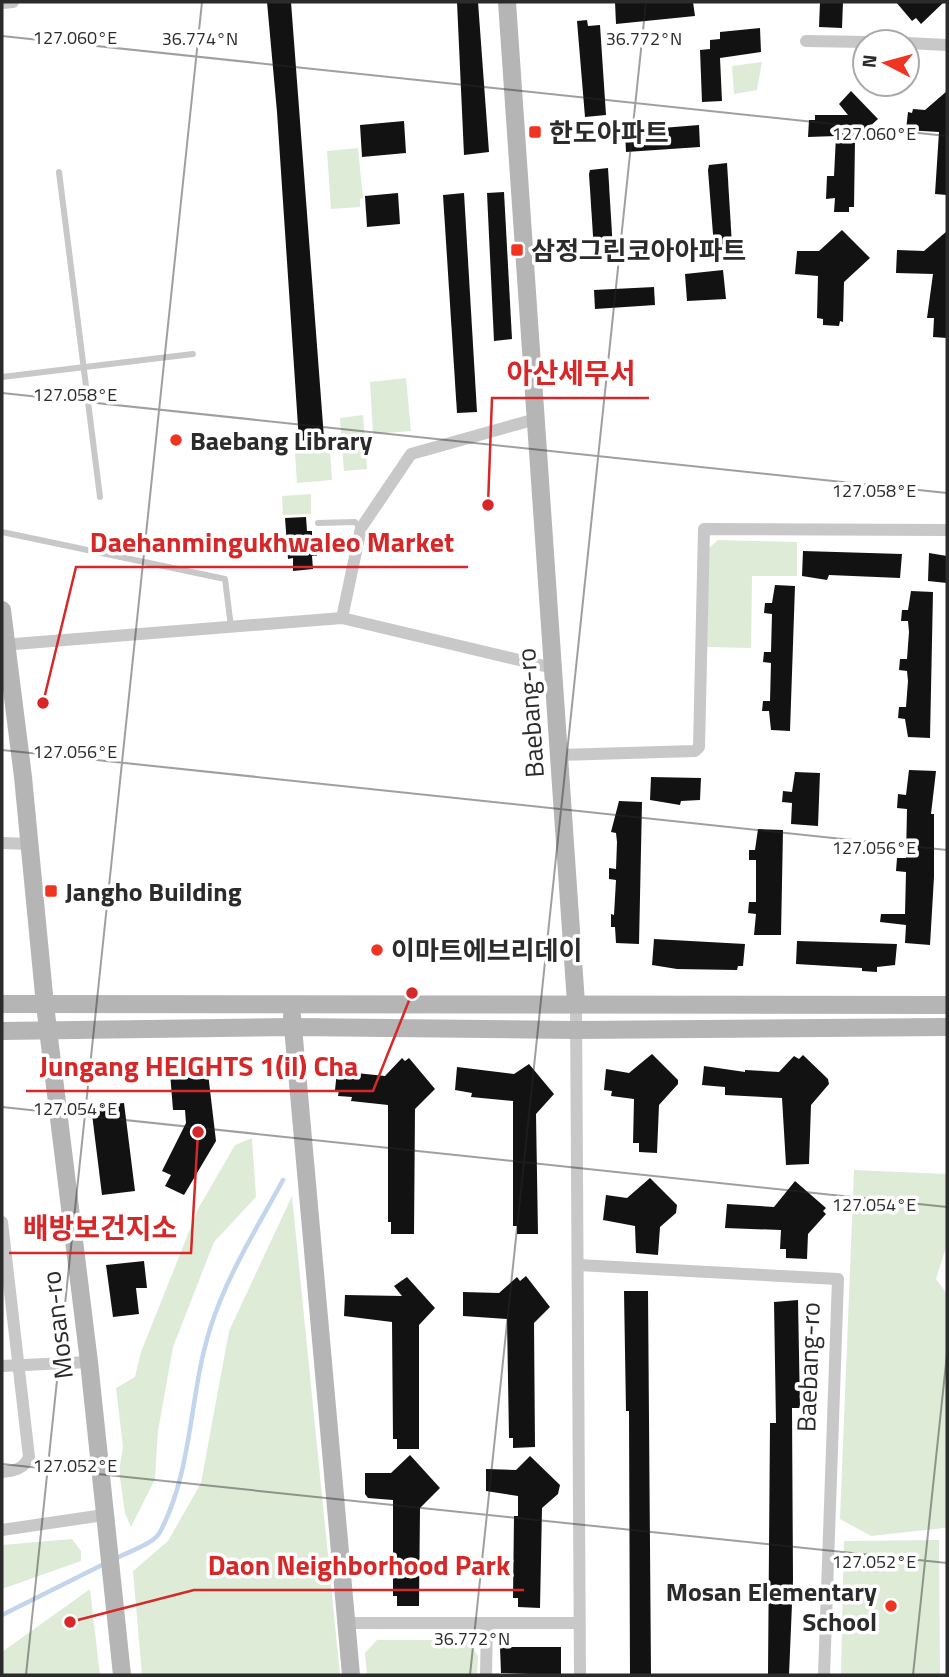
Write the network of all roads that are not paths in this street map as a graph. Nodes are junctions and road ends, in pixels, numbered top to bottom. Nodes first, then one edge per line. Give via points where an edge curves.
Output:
1 (13, 2) edge
2 (507, 2) edge
3 (2, 3) edge
4 (806, 41) dead end
5 (851, 42) edge
6 (921, 44) edge
7 (947, 45) edge
8 (59, 172) dead end
9 (193, 354) dead end
10 (82, 367) junction
11 (2, 377) edge
12 (536, 419) junction
13 (100, 497) dead end
14 (318, 523) dead end
15 (360, 528) junction
16 (947, 530) edge
17 (2, 532) edge
18 (2, 610) edge
19 (342, 618) junction
20 (231, 627) junction
21 (4, 645) edge
22 (553, 668) junction
23 (559, 755) junction
24 (2, 843) edge
25 (30, 844) junction
26 (576, 1003) junction
27 (2, 1004) edge
28 (293, 1005) junction
29 (947, 1005) edge
30 (45, 1006) junction
31 (292, 1027) junction
32 (947, 1027) edge
33 (576, 1030) junction
34 (2, 1031) edge
35 (48, 1032) junction
36 (2, 1222) edge
37 (578, 1265) junction
38 (89, 1362) junction
39 (2, 1366) edge
40 (19, 1366) junction
41 (2, 1472) edge
42 (105, 1522) junction
43 (2, 1530) edge
44 (345, 1623) junction
45 (487, 1623) junction
46 (579, 1623) junction
47 (122, 1675) edge
48 (351, 1675) edge
49 (486, 1675) edge
50 (580, 1675) edge
51 (824, 1675) edge

1 - 3 street
2 - 12 street, Baebang-ro
4 - 5 street
6 - 7 street
8 - 10 lane
9 - 10 lane
10 - 11 lane
10 - 13 lane
12 - 15 street via 411,454
12 - 22 street, Baebang-ro
14 - 15 lane via 355,523
15 - 19 street
16 - 23 street via 704,529 699,747 695,751
17 - 20 lane via 225,579
18 - 21 street, Mosan-ro
19 - 20 street
19 - 22 street
20 - 21 street
21 - 25 street, Mosan-ro
22 - 23 street, Baebang-ro
23 - 26 street, Baebang-ro
24 - 25 street
25 - 30 street, Mosan-ro
26 - 28 street
26 - 29 street
26 - 33 street, Baebang-ro
27 - 30 street
28 - 30 street
28 - 31 street
30 - 35 street, Mosan-ro
31 - 33 street
31 - 35 street
31 - 44 street
32 - 33 street
33 - 37 street, Baebang-ro
34 - 35 street
35 - 38 street, Mosan-ro
36 - 40 street
37 - 46 street, Baebang-ro
37 - 51 street, Baebang-ro via 838,1279
38 - 40 street
38 - 42 street, Mosan-ro
39 - 40 street
40 - 41 street via 29,1457 15,1471
42 - 43 street
42 - 47 street, Mosan-ro
44 - 45 street
44 - 48 street
45 - 46 street
45 - 49 street
46 - 50 street, Baebang-ro

